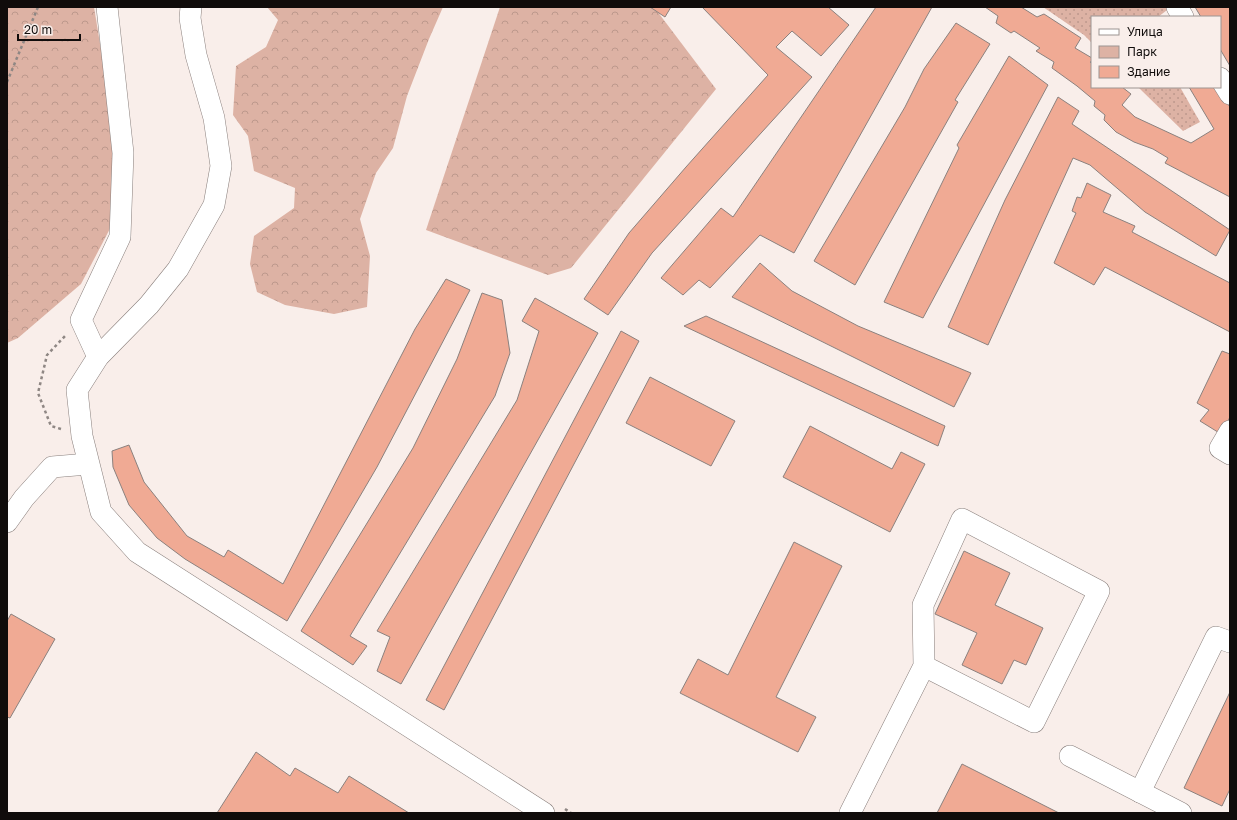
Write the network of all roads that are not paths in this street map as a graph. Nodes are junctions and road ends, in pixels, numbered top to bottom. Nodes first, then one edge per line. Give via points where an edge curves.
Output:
1 (107, 7) edge
2 (191, 7) edge
3 (1177, 7) edge
4 (1182, 16) edge
5 (1221, 80) edge
6 (1230, 94) edge
7 (98, 357) junction
8 (1230, 431) edge
9 (1230, 454) edge
10 (88, 464) junction
11 (7, 522) edge
12 (1230, 642) edge
13 (924, 666) junction
14 (1070, 756) dead end
15 (1140, 792) junction
16 (544, 813) edge
17 (850, 813) edge
18 (1180, 813) edge

1 - 7 street via 123,152 120,237 80,320
2 - 7 street via 190,18 196,55 214,118 222,166 214,205 178,269 150,305
3 - 4 street
5 - 6 street
7 - 10 street via 77,390
8 - 9 street via 1220,448
10 - 11 street via 52,467 24,498
10 - 16 street via 101,512 137,552
12 - 15 street via 1216,637
13 - 13 street via 922,605 962,519 1099,591 1034,722
13 - 17 street
14 - 15 street
15 - 18 street

